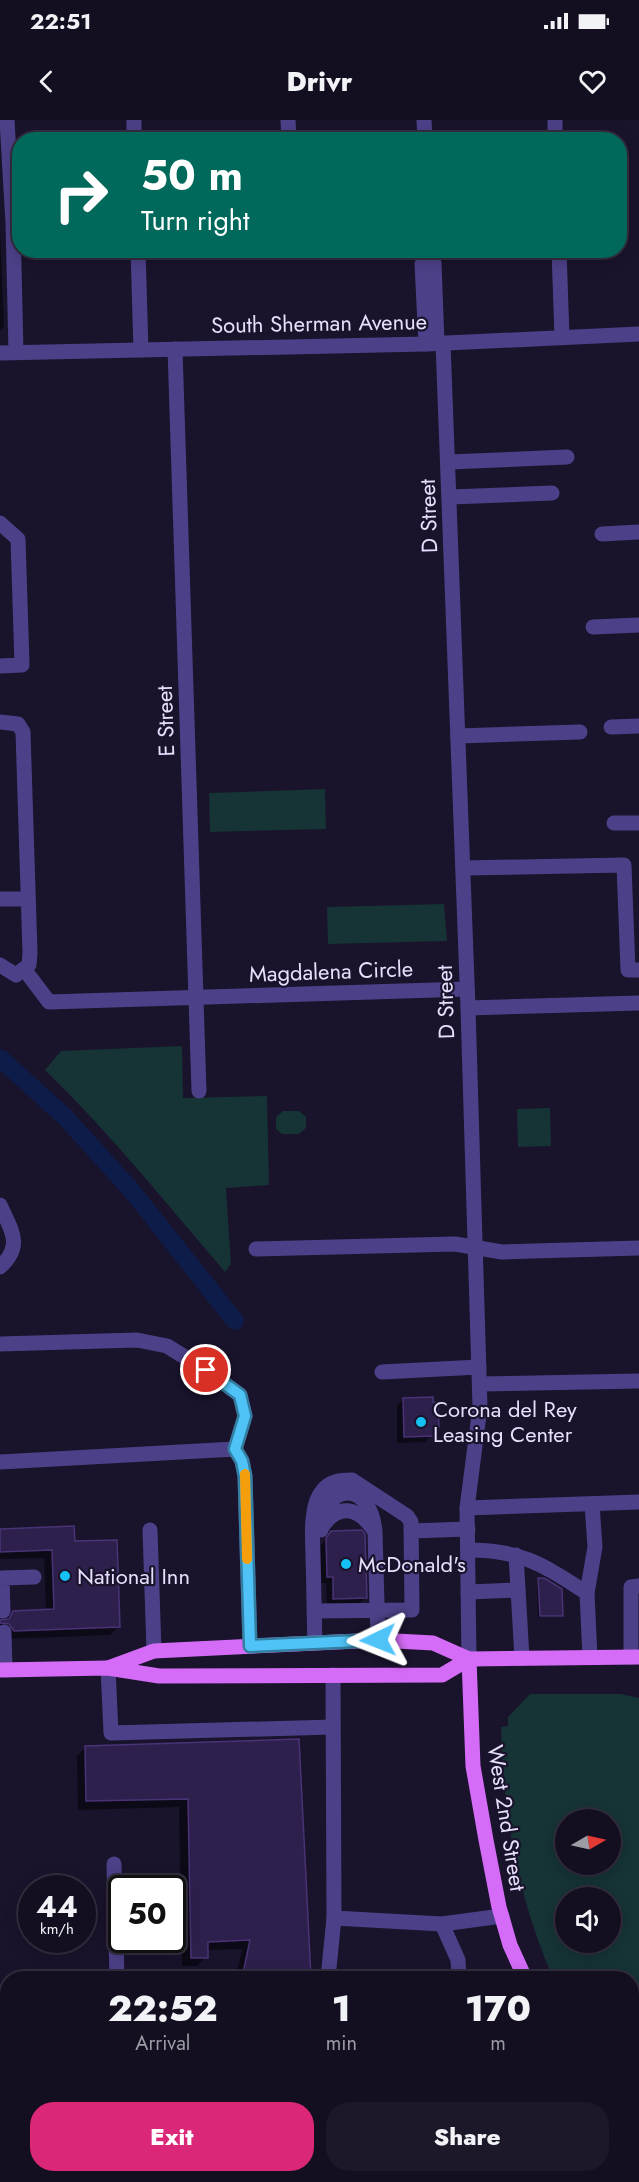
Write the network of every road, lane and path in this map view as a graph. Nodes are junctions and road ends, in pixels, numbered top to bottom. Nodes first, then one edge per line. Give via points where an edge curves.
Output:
1 (7, 120) edge
2 (12, 206) edge
3 (14, 258) edge
4 (138, 258) edge
5 (431, 258) edge
6 (559, 258) edge
7 (639, 334) edge
8 (562, 337) junction
9 (435, 343) junction
10 (175, 349) junction
11 (141, 350) junction
12 (16, 352) junction
13 (0, 353) edge
14 (567, 457) dead end
15 (449, 462) junction
16 (552, 493) dead end
17 (450, 497) junction
18 (0, 523) edge
19 (639, 532) edge
20 (602, 534) dead end
21 (639, 625) edge
22 (593, 627) dead end
23 (0, 666) edge
24 (0, 722) edge
25 (639, 726) edge
26 (611, 727) dead end
27 (580, 732) dead end
28 (458, 736) junction
29 (614, 823) dead end
30 (639, 823) edge
31 (463, 868) junction
32 (28, 899) junction
33 (0, 900) edge
34 (0, 965) edge
35 (24, 969) junction
36 (639, 970) edge
37 (467, 989) junction
38 (196, 998) junction
39 (639, 1003) edge
40 (468, 1008) junction
41 (199, 1091) dead end
42 (0, 1205) edge
43 (476, 1247) junction
44 (639, 1248) edge
45 (256, 1249) dead end
46 (0, 1267) edge
47 (0, 1344) edge
48 (479, 1367) junction
49 (382, 1372) dead end
50 (639, 1380) edge
51 (480, 1384) junction
52 (235, 1449) junction
53 (0, 1462) edge
54 (364, 1500) junction
55 (639, 1502) edge
56 (592, 1504) junction
57 (468, 1508) junction
58 (411, 1527) junction
59 (321, 1528) junction
60 (468, 1529) junction
61 (150, 1530) dead end
62 (375, 1532) junction
63 (468, 1550) junction
64 (516, 1555) junction
65 (34, 1577) dead end
66 (639, 1586) edge
67 (518, 1590) junction
68 (468, 1592) junction
69 (588, 1593) junction
70 (377, 1610) junction
71 (3, 1611) dead end
72 (318, 1611) junction
73 (4, 1632) dead end
74 (378, 1640) junction
75 (315, 1643) junction
76 (250, 1646) junction
77 (154, 1651) junction
78 (590, 1657) junction
79 (635, 1657) edge
80 (522, 1658) junction
81 (469, 1659) junction
82 (108, 1668) junction
83 (3, 1670) edge
84 (333, 1675) junction
85 (333, 1727) junction
86 (114, 1864) dead end
87 (502, 1916) junction
88 (334, 1918) junction
89 (442, 1924) junction
90 (117, 1971) edge
91 (329, 1971) edge
92 (459, 1971) edge
93 (522, 1971) edge

1 - 2 street
3 - 12 street
4 - 11 street
5 - 9 street, D Street
6 - 8 street
7 - 8 street, South Sherman Avenue
8 - 9 street, South Sherman Avenue
9 - 10 street, South Sherman Avenue
9 - 15 street, D Street
10 - 11 street, South Sherman Avenue
10 - 38 street, E Street
11 - 12 street, South Sherman Avenue
12 - 13 street, South Sherman Avenue
14 - 15 street
15 - 17 street, D Street
16 - 17 street
17 - 28 street, D Street
18 - 23 street via 18,539 22,665
19 - 20 street
21 - 22 street
24 - 32 street via 18,724 23,732
25 - 26 street
27 - 28 street
28 - 31 street, D Street
29 - 30 street
31 - 36 street via 624,865 628,970
31 - 37 street, D Street
32 - 33 street
32 - 35 street via 30,965
34 - 35 street via 16,975
35 - 38 street, Magdalena Circle via 49,1002
37 - 38 street, Magdalena Circle
37 - 40 street, D Street
38 - 41 street, E Street
39 - 40 street
40 - 43 street, D Street
42 - 46 street via 14,1236 10,1257
43 - 44 street via 502,1252
43 - 45 street via 455,1244
43 - 48 street, D Street
47 - 52 street via 137,1340 167,1346 240,1395 245,1416
48 - 49 street
48 - 51 street, D Street
50 - 51 street
51 - 57 street, D Street
52 - 53 street
52 - 76 street via 245,1476
54 - 58 street
54 - 59 street via 349,1493 339,1495 323,1513
54 - 62 street via 374,1519
55 - 56 street
56 - 57 street
56 - 69 street via 596,1546
57 - 60 street, D Street
58 - 60 street
58 - 70 street via 412,1610
58 - 72 street via 407,1516 352,1480 332,1483 324,1489 312,1524
59 - 62 street via 329,1516 351,1511 361,1514
59 - 72 street
60 - 63 street, D Street
61 - 77 street
62 - 70 street
63 - 64 street
63 - 68 street, D Street
64 - 67 street
64 - 69 street
65 - 71 street via 2,1578
66 - 79 street via 631,1587
67 - 68 street
67 - 80 street
68 - 81 street, D Street
69 - 78 street
70 - 72 street
70 - 74 street
72 - 75 street
73 - 83 street
74 - 75 main road
74 - 81 main road via 433,1643
75 - 76 main road
76 - 77 main road
77 - 82 main road
78 - 79 main road
78 - 80 main road
80 - 81 main road
81 - 84 main road via 442,1676
81 - 87 main road, West 2nd Street via 473,1766
82 - 83 main road
82 - 84 main road via 159,1676
82 - 85 street via 111,1732
84 - 85 street
85 - 88 street
86 - 90 street
87 - 89 street
87 - 93 main road, West 2nd Street
88 - 89 street
88 - 91 street
89 - 92 street via 458,1960

